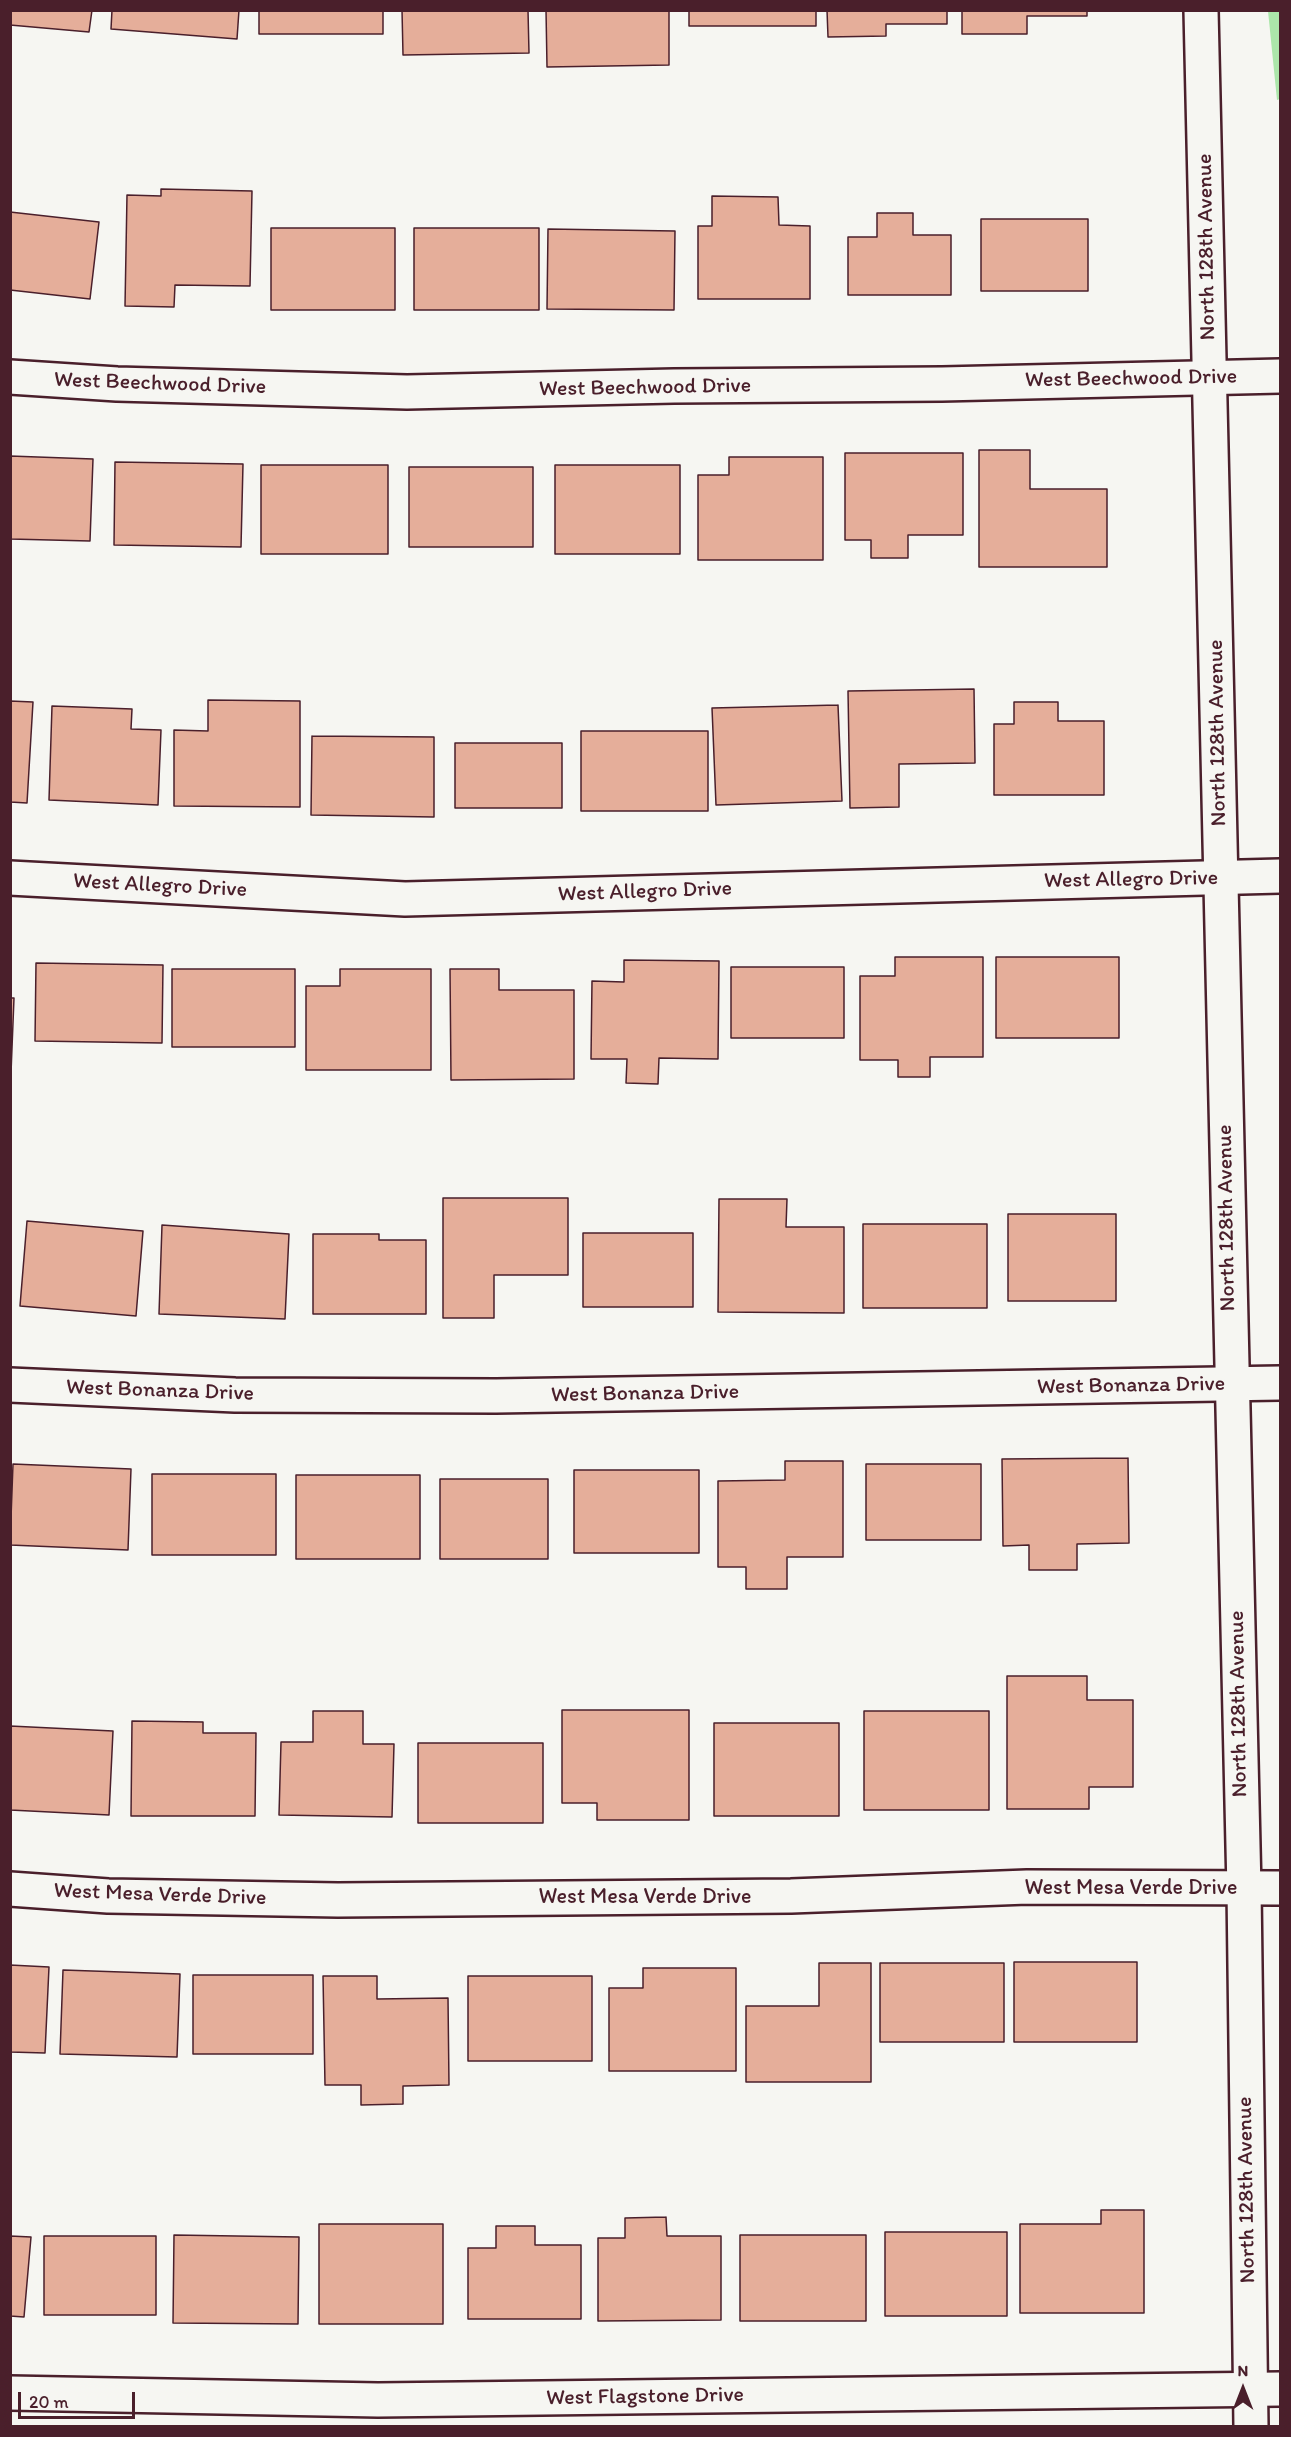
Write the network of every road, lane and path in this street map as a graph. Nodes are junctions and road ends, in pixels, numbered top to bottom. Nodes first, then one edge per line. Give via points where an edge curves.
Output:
1 (1201, 10) edge
2 (1281, 376) edge
3 (10, 377) edge
4 (1209, 377) junction
5 (1281, 876) edge
6 (1221, 877) junction
7 (10, 878) edge
8 (1281, 1383) edge
9 (1230, 1384) junction
10 (10, 1385) edge
11 (1281, 1888) edge
12 (10, 1889) edge
13 (1244, 1889) junction
14 (1265, 2390) edge
15 (10, 2393) edge
16 (1251, 2427) edge

1 - 4 street, North 128th Avenue
2 - 4 street, West Beechwood Drive
3 - 4 street, West Beechwood Drive via 407,392
4 - 6 street, North 128th Avenue
5 - 6 street, West Allegro Drive
6 - 7 street, West Allegro Drive via 405,899
6 - 9 street, North 128th Avenue
8 - 9 street, West Bonanza Drive
9 - 10 street, West Bonanza Drive via 496,1396 236,1395
9 - 13 street, North 128th Avenue
11 - 13 street, West Mesa Verde Drive
12 - 13 street, West Mesa Verde Drive via 108,1896 338,1900 791,1896 1027,1887
13 - 14 street, North 128th Avenue
14 - 15 street, West Flagstone Drive via 378,2400
14 - 16 street, North 128th Avenue

